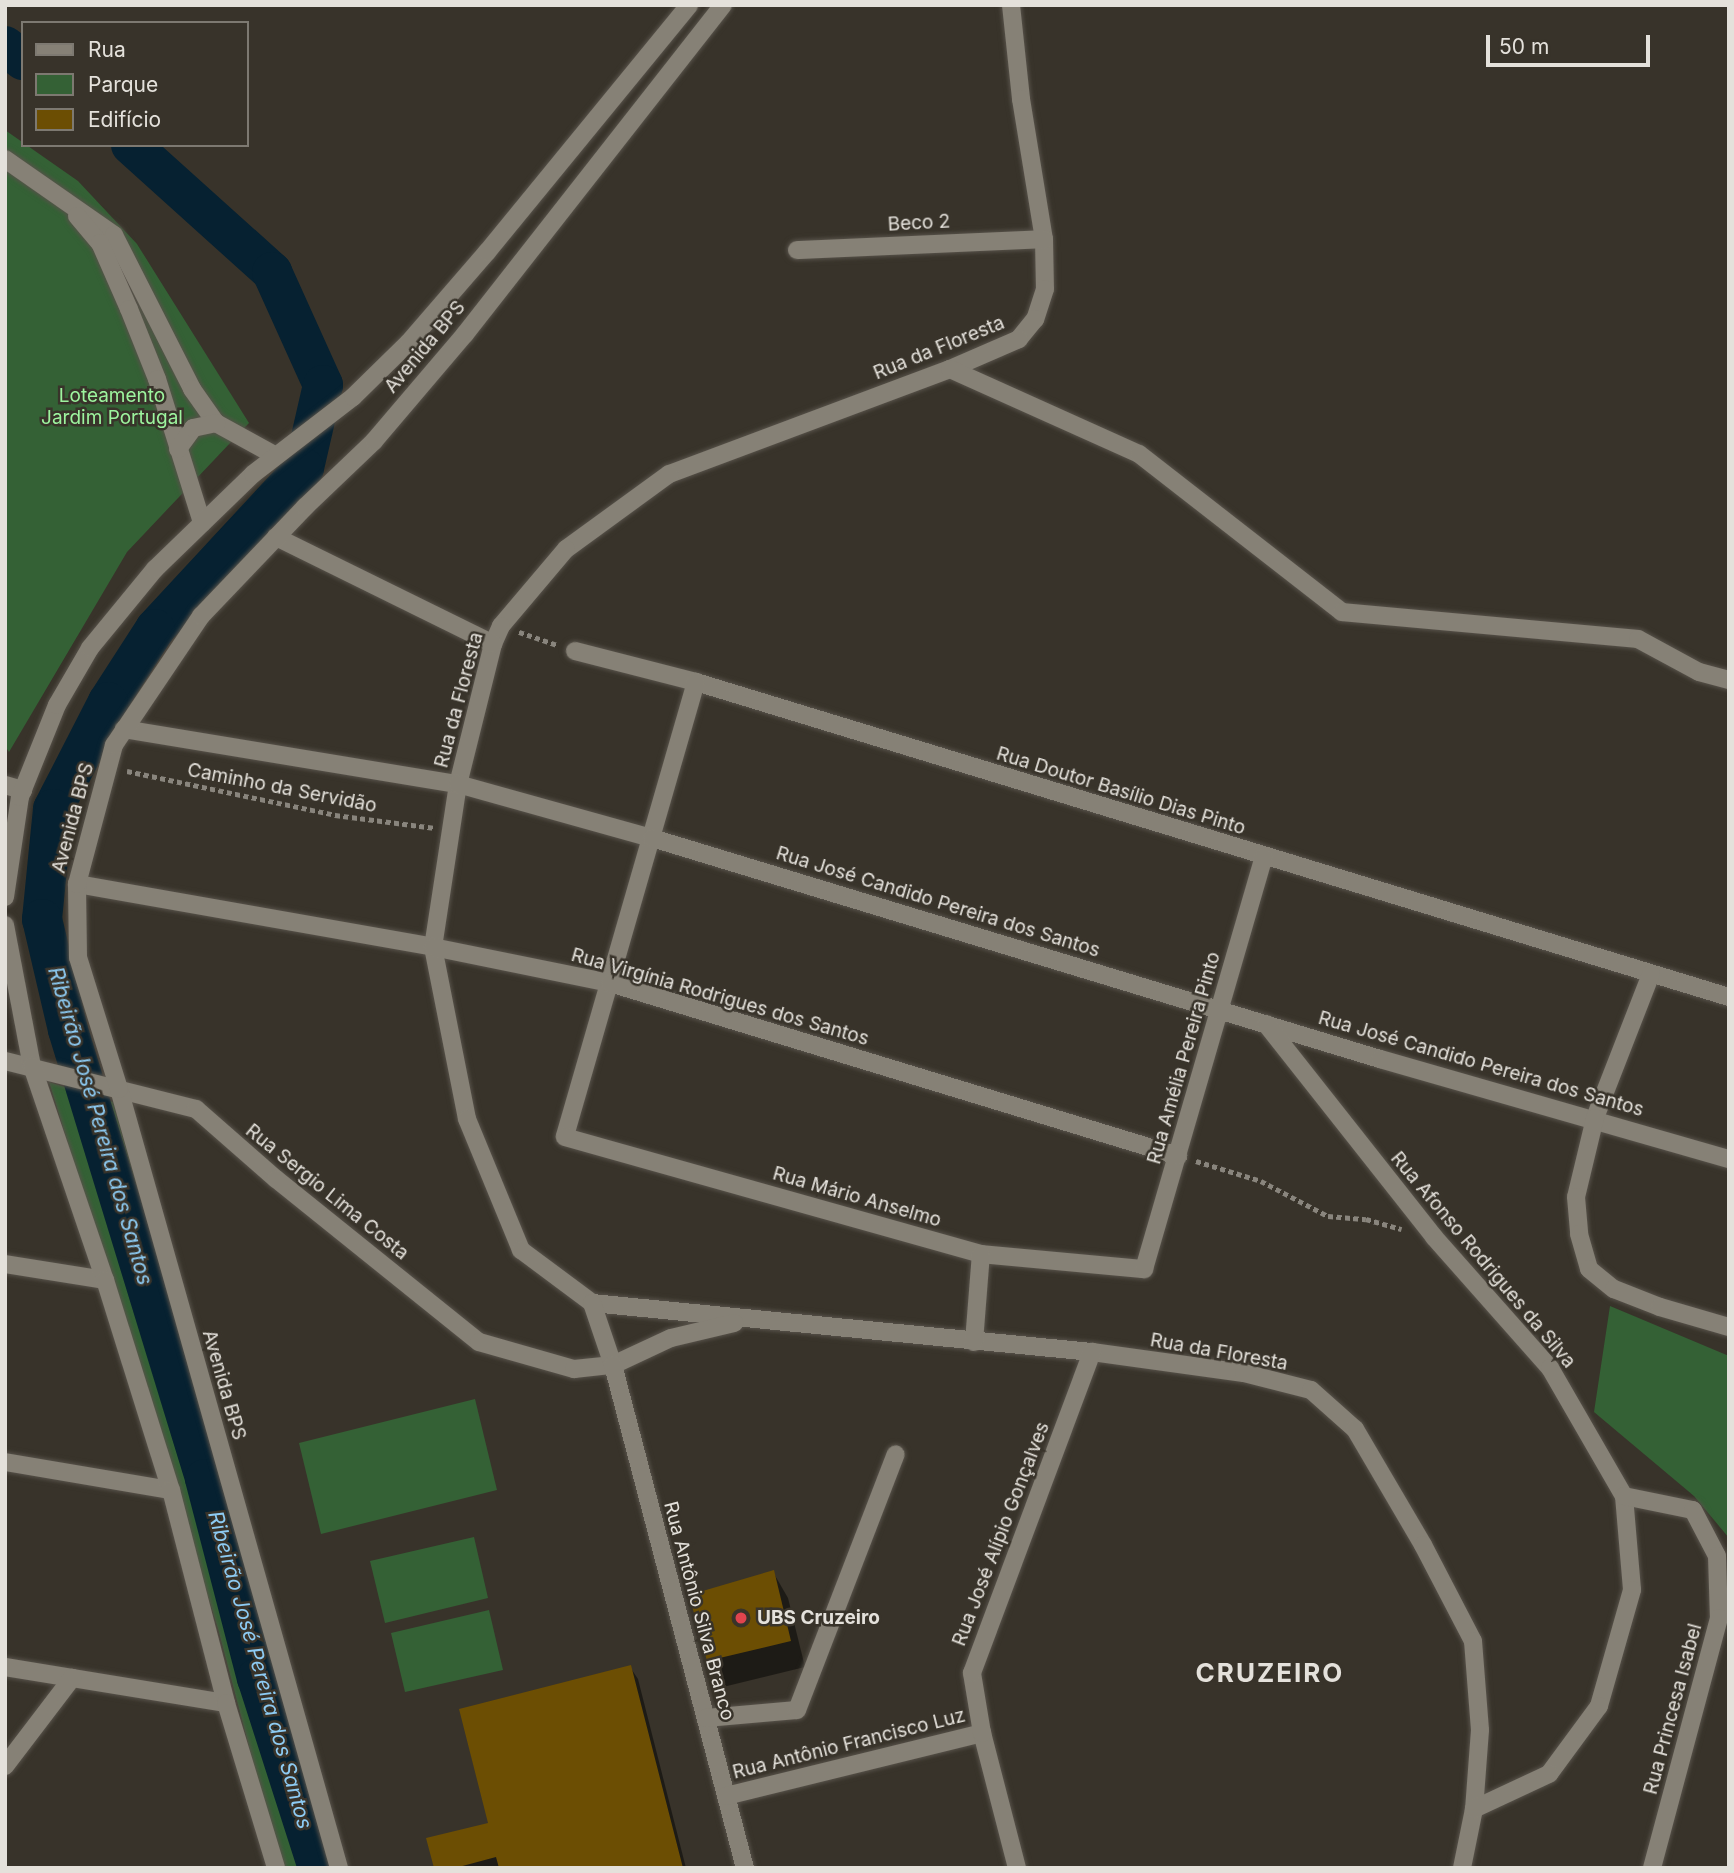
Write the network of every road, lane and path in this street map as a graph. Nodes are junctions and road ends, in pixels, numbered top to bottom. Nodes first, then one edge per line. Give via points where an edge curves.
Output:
1 (689, 5) edge
2 (723, 5) edge
3 (1011, 5) edge
4 (5, 159) edge
5 (61, 198) junction
6 (1044, 239) junction
7 (797, 250) dead end
8 (950, 369) junction
9 (216, 423) junction
10 (178, 449) junction
11 (276, 456) junction
12 (202, 523) junction
13 (276, 537) junction
14 (501, 626) junction
15 (493, 644) junction
16 (575, 651) joint
17 (1729, 680) edge
18 (696, 682) junction
19 (124, 729) junction
20 (109, 767) junction
21 (458, 784) junction
22 (5, 785) edge
23 (23, 790) junction
24 (452, 830) junction
25 (652, 838) junction
26 (1264, 857) junction
27 (77, 884) junction
28 (5, 897) edge
29 (5, 925) edge
30 (433, 947) junction
31 (1651, 974) junction
32 (610, 983) junction
33 (1729, 997) edge
34 (1219, 1009) junction
35 (1266, 1024) junction
36 (5, 1062) edge
37 (37, 1067) junction
38 (116, 1089) junction
39 (1595, 1118) junction
40 (1178, 1156) junction
41 (1729, 1159) edge
42 (1434, 1237) junction
43 (981, 1254) junction
44 (5, 1264) edge
45 (1144, 1269) joint
46 (105, 1280) junction
47 (592, 1303) junction
48 (747, 1320) junction
49 (1729, 1327) edge
50 (974, 1342) junction
51 (1092, 1352) junction
52 (613, 1365) junction
53 (896, 1454) dead end
54 (5, 1462) edge
55 (171, 1490) junction
56 (1624, 1496) junction
57 (5, 1667) edge
58 (72, 1678) junction
59 (226, 1703) junction
60 (706, 1718) junction
61 (982, 1733) junction
62 (5, 1766) edge
63 (726, 1796) junction
64 (1474, 1809) junction
65 (276, 1868) edge
66 (339, 1868) edge
67 (744, 1868) edge
68 (1017, 1868) edge
69 (1462, 1868) edge
70 (1652, 1868) edge

1 - 11 street, Avenida BPS via 409,342 353,397
2 - 13 street, Avenida BPS via 465,334 374,441
3 - 6 street, Rua da Floresta via 1029,162
4 - 5 street
5 - 9 street via 114,234 192,389
5 - 10 street via 100,243 157,379
6 - 7 street, Beco 2
6 - 8 street, Rua da Floresta via 1045,289 1035,320 1019,339
8 - 14 street, Rua da Floresta via 669,474 566,549
8 - 17 street via 1139,454 1342,612 1637,639 1699,673
9 - 10 street via 193,428
9 - 11 street
10 - 12 street
11 - 12 street, Avenida BPS
12 - 23 street, Avenida BPS via 155,569 90,648 57,705
13 - 15 street
13 - 19 street, Avenida BPS via 201,616
14 - 15 street, Rua da Floresta
14 - 16 path
15 - 21 street, Rua da Floresta
16 - 18 street, Rua Doutor Basílio Dias Pinto
18 - 25 street
18 - 26 street, Rua Doutor Basílio Dias Pinto
19 - 20 street, Avenida BPS
19 - 21 street, Rua José Candido Pereira dos Santos
20 - 24 path, Caminho da Servidão via 335,815
20 - 27 street, Avenida BPS
21 - 24 street, Rua da Floresta
21 - 25 street, Rua José Candido Pereira dos Santos
22 - 23 street
23 - 28 street, Avenida BPS
24 - 30 street, Rua da Floresta
25 - 32 street
25 - 34 street, Rua José Candido Pereira dos Santos
26 - 31 street, Rua Doutor Basílio Dias Pinto
26 - 34 street, Rua Amélia Pereira Pinto
27 - 30 street, Rua Virgínia Rodrigues dos Santos
27 - 38 street, Avenida BPS via 78,957
29 - 37 street
30 - 32 street, Rua Virgínia Rodrigues dos Santos
30 - 47 street, Rua da Floresta via 467,1119 521,1250
31 - 33 street, Rua Doutor Basílio Dias Pinto
31 - 39 street
32 - 40 street, Rua Virgínia Rodrigues dos Santos
32 - 43 street, Rua Mário Anselmo via 565,1137
34 - 35 street, Rua José Candido Pereira dos Santos
34 - 40 street, Rua Amélia Pereira Pinto
35 - 39 street, Rua José Candido Pereira dos Santos
35 - 42 street, Rua Afonso Rodrigues da Silva
36 - 37 street, Rua Sergio Lima Costa
37 - 38 street, Rua Sergio Lima Costa
37 - 46 street
38 - 52 street, Rua Sergio Lima Costa via 196,1109 275,1179 479,1342 574,1369
38 - 66 street, Avenida BPS
39 - 41 street, Rua José Candido Pereira dos Santos
39 - 49 street via 1576,1197 1579,1234 1589,1269 1614,1289
40 - 42 path via 1261,1181 1328,1216 1366,1219
40 - 45 street, Rua Amélia Pereira Pinto
42 - 56 street, Rua Afonso Rodrigues da Silva via 1550,1368
43 - 45 street, Rua Mário Anselmo
43 - 50 street
44 - 46 street
46 - 55 street
47 - 48 street, Rua da Floresta
47 - 52 street
48 - 50 street, Rua da Floresta
48 - 52 street, Rua Sergio Lima Costa via 671,1338
50 - 51 street, Rua da Floresta
51 - 61 street, Rua José Alípio Gonçalves via 972,1673
51 - 64 street, Rua da Floresta via 1244,1373 1311,1391 1355,1429 1473,1641 1479,1730
52 - 60 street, Rua Antônio Silva Branco
53 - 60 street via 797,1710
54 - 55 street
55 - 59 street
56 - 64 street, Rua Afonso Rodrigues da Silva via 1632,1590 1599,1706 1549,1774
56 - 70 street, Rua Princesa Isabel via 1693,1510 1717,1556 1719,1618
57 - 58 street
58 - 59 street
58 - 62 street
59 - 65 street
60 - 63 street, Rua Antônio Silva Branco
61 - 63 street, Rua Antônio Francisco Luz
61 - 68 street, Rua José Alípio Gonçalves
63 - 67 street, Rua Antônio Silva Branco
64 - 69 street, Rua da Floresta

